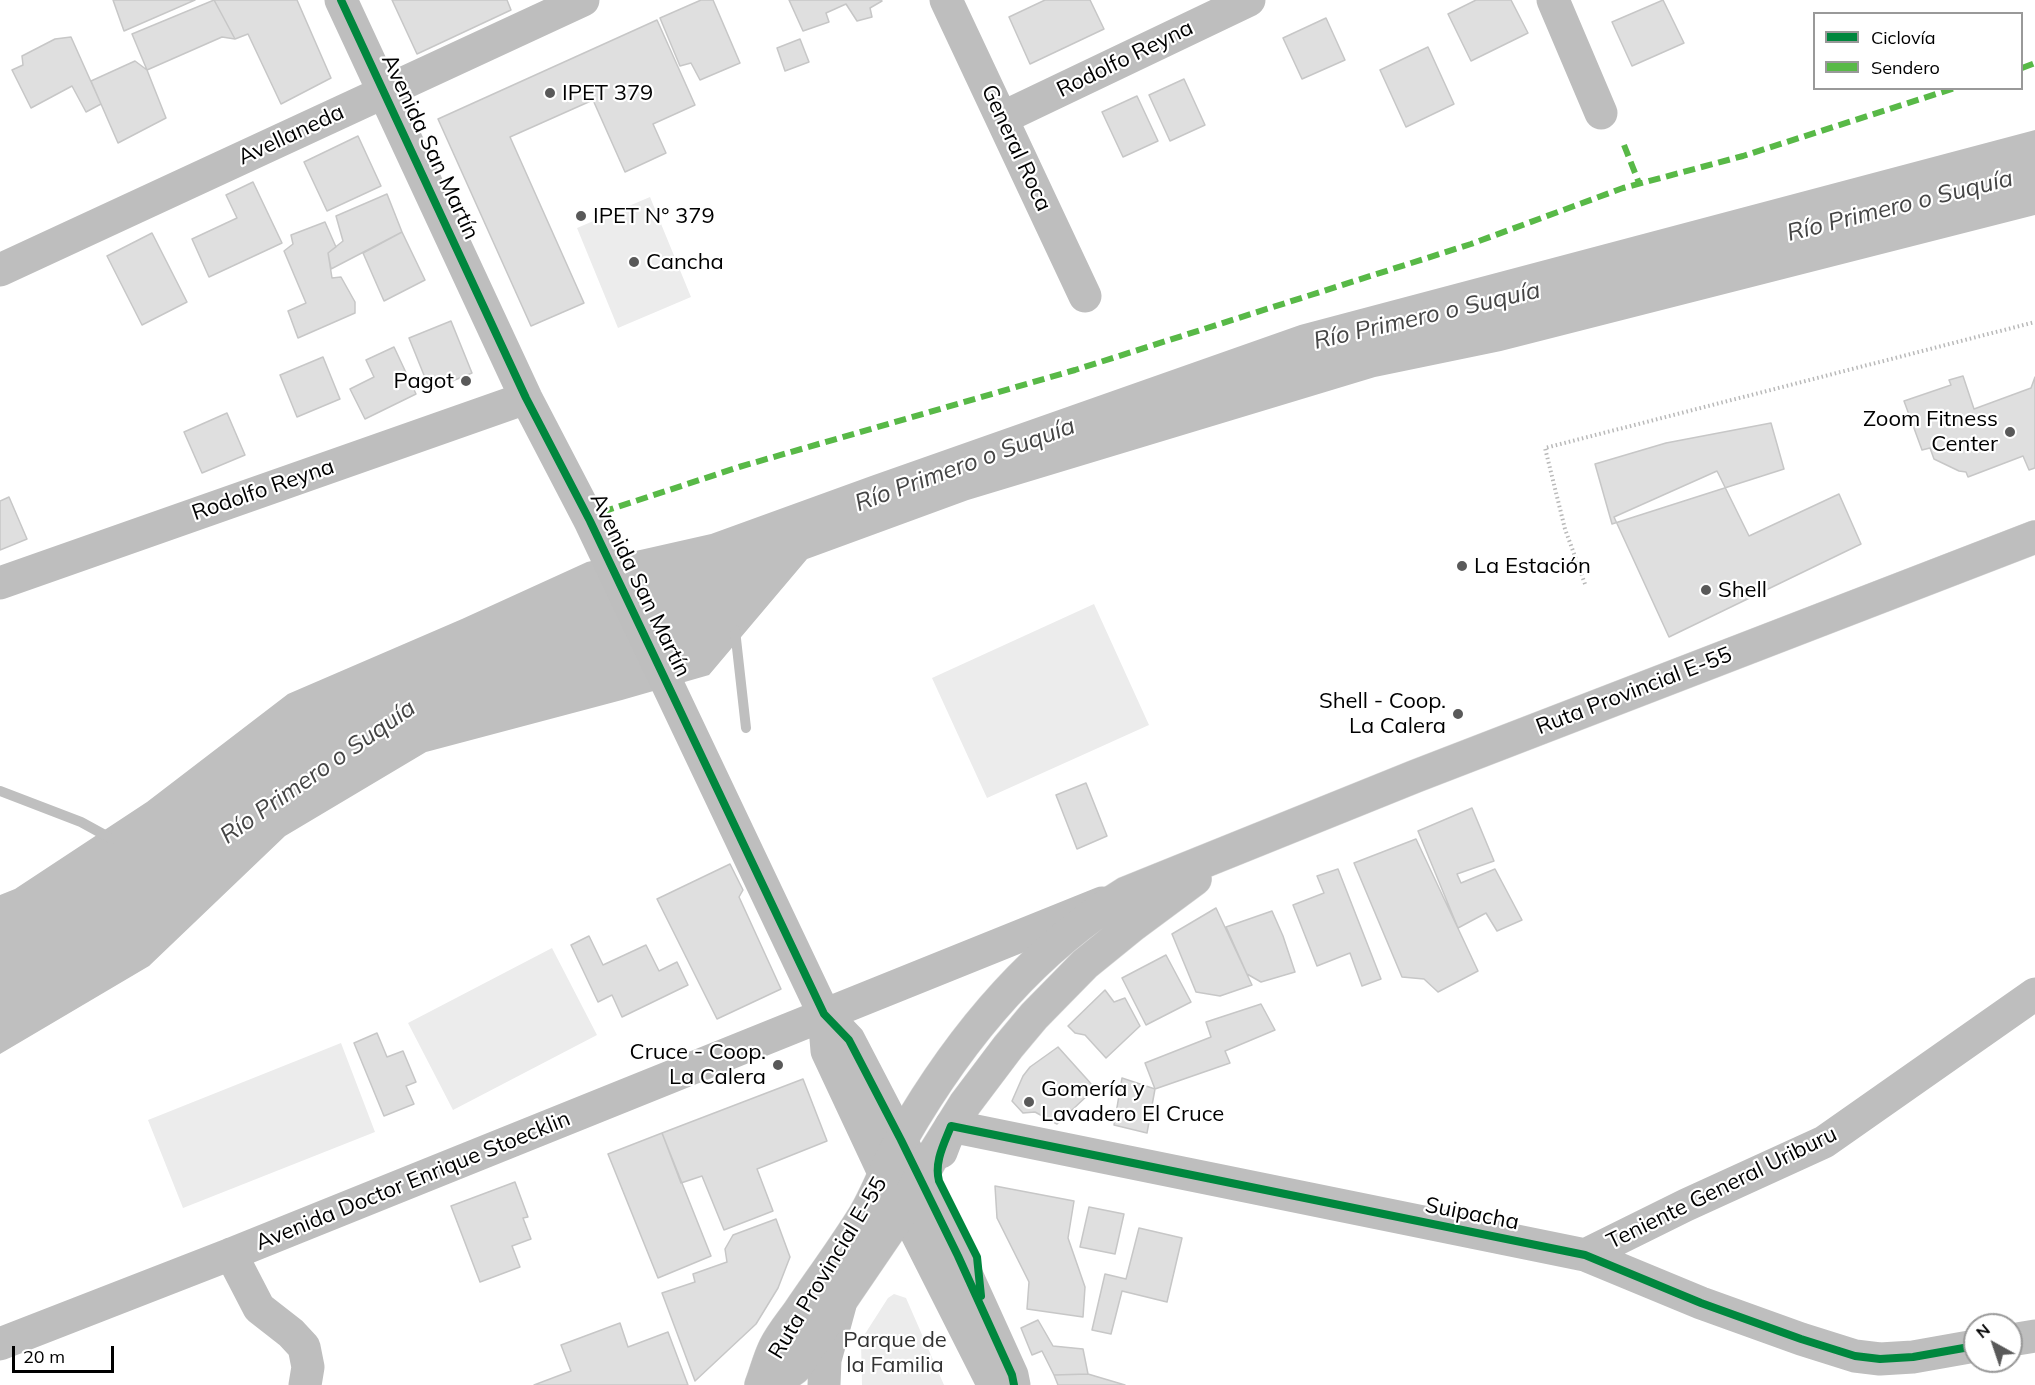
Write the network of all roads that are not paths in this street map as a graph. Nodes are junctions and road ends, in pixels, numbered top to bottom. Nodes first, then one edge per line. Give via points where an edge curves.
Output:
1 (341, 0) edge
2 (583, 0) edge
3 (946, 0) edge
4 (1249, 0) edge
5 (1553, 0) edge
6 (384, 91) junction
7 (1601, 113) dead end
8 (1002, 118) junction
9 (0, 270) edge
10 (1084, 297) dead end
11 (526, 398) junction
12 (2035, 537) edge
13 (0, 583) edge
14 (1235, 850) junction
15 (1126, 893) junction
16 (2035, 994) edge
17 (824, 1014) junction
18 (951, 1126) junction
19 (901, 1140) junction
20 (885, 1175) junction
21 (920, 1178) junction
22 (904, 1208) junction
23 (231, 1254) junction
24 (1585, 1255) junction
25 (842, 1301) junction
26 (983, 1310) junction
27 (0, 1344) edge
28 (1963, 1348) edge
29 (305, 1385) edge
30 (761, 1385) edge
31 (772, 1385) edge
32 (824, 1385) edge
33 (993, 1385) edge
34 (1014, 1385) edge

1 - 6 street, Avenida San Martín
2 - 6 street, Avellaneda
3 - 8 street, General Roca
4 - 8 street, Rodolfo Reyna
5 - 7 street
6 - 9 street, Avellaneda
6 - 11 street, Avenida San Martín
8 - 10 street, General Roca
11 - 13 street, Rodolfo Reyna
11 - 17 street, Avenida San Martín via 590,521
12 - 14 street, Ruta Provincial E-55
14 - 15 street, Ruta Provincial E-55
14 - 18 street, Ruta Provincial E-55 via 1085,964 1034,1016
15 - 17 street, Avenida Doctor Enrique Stoecklin
15 - 19 street, Ruta Provincial E-55 via 1072,930 1012,987 937,1080
16 - 24 street, Teniente General Uriburu via 1824,1142
17 - 19 street, Avenida San Martín via 849,1040
17 - 20 street, Avenida San Martín via 827,1051
17 - 23 street, Avenida Doctor Enrique Stoecklin
18 - 21 street, Ruta Provincial E-55
18 - 24 street, Suipacha
18 - 26 street via 936,1172 977,1257
19 - 20 street, Ruta Provincial E-55
19 - 21 street, Avenida San Martín
20 - 22 street, Avenida San Martín
20 - 30 street, Ruta Provincial E-55 via 863,1219 775,1346
21 - 22 street, Ruta Provincial E-55
21 - 26 street, Avenida San Martín
22 - 25 street, Ruta Provincial E-55
22 - 33 street, Avenida San Martín
23 - 27 street, Avenida Doctor Enrique Stoecklin
23 - 29 street via 259,1308 304,1347 308,1368
24 - 28 street, Suipacha via 1701,1303 1855,1356 1913,1357
25 - 31 street, Ruta Provincial E-55 via 795,1368
25 - 32 street via 825,1360
26 - 34 street, Avenida San Martín

